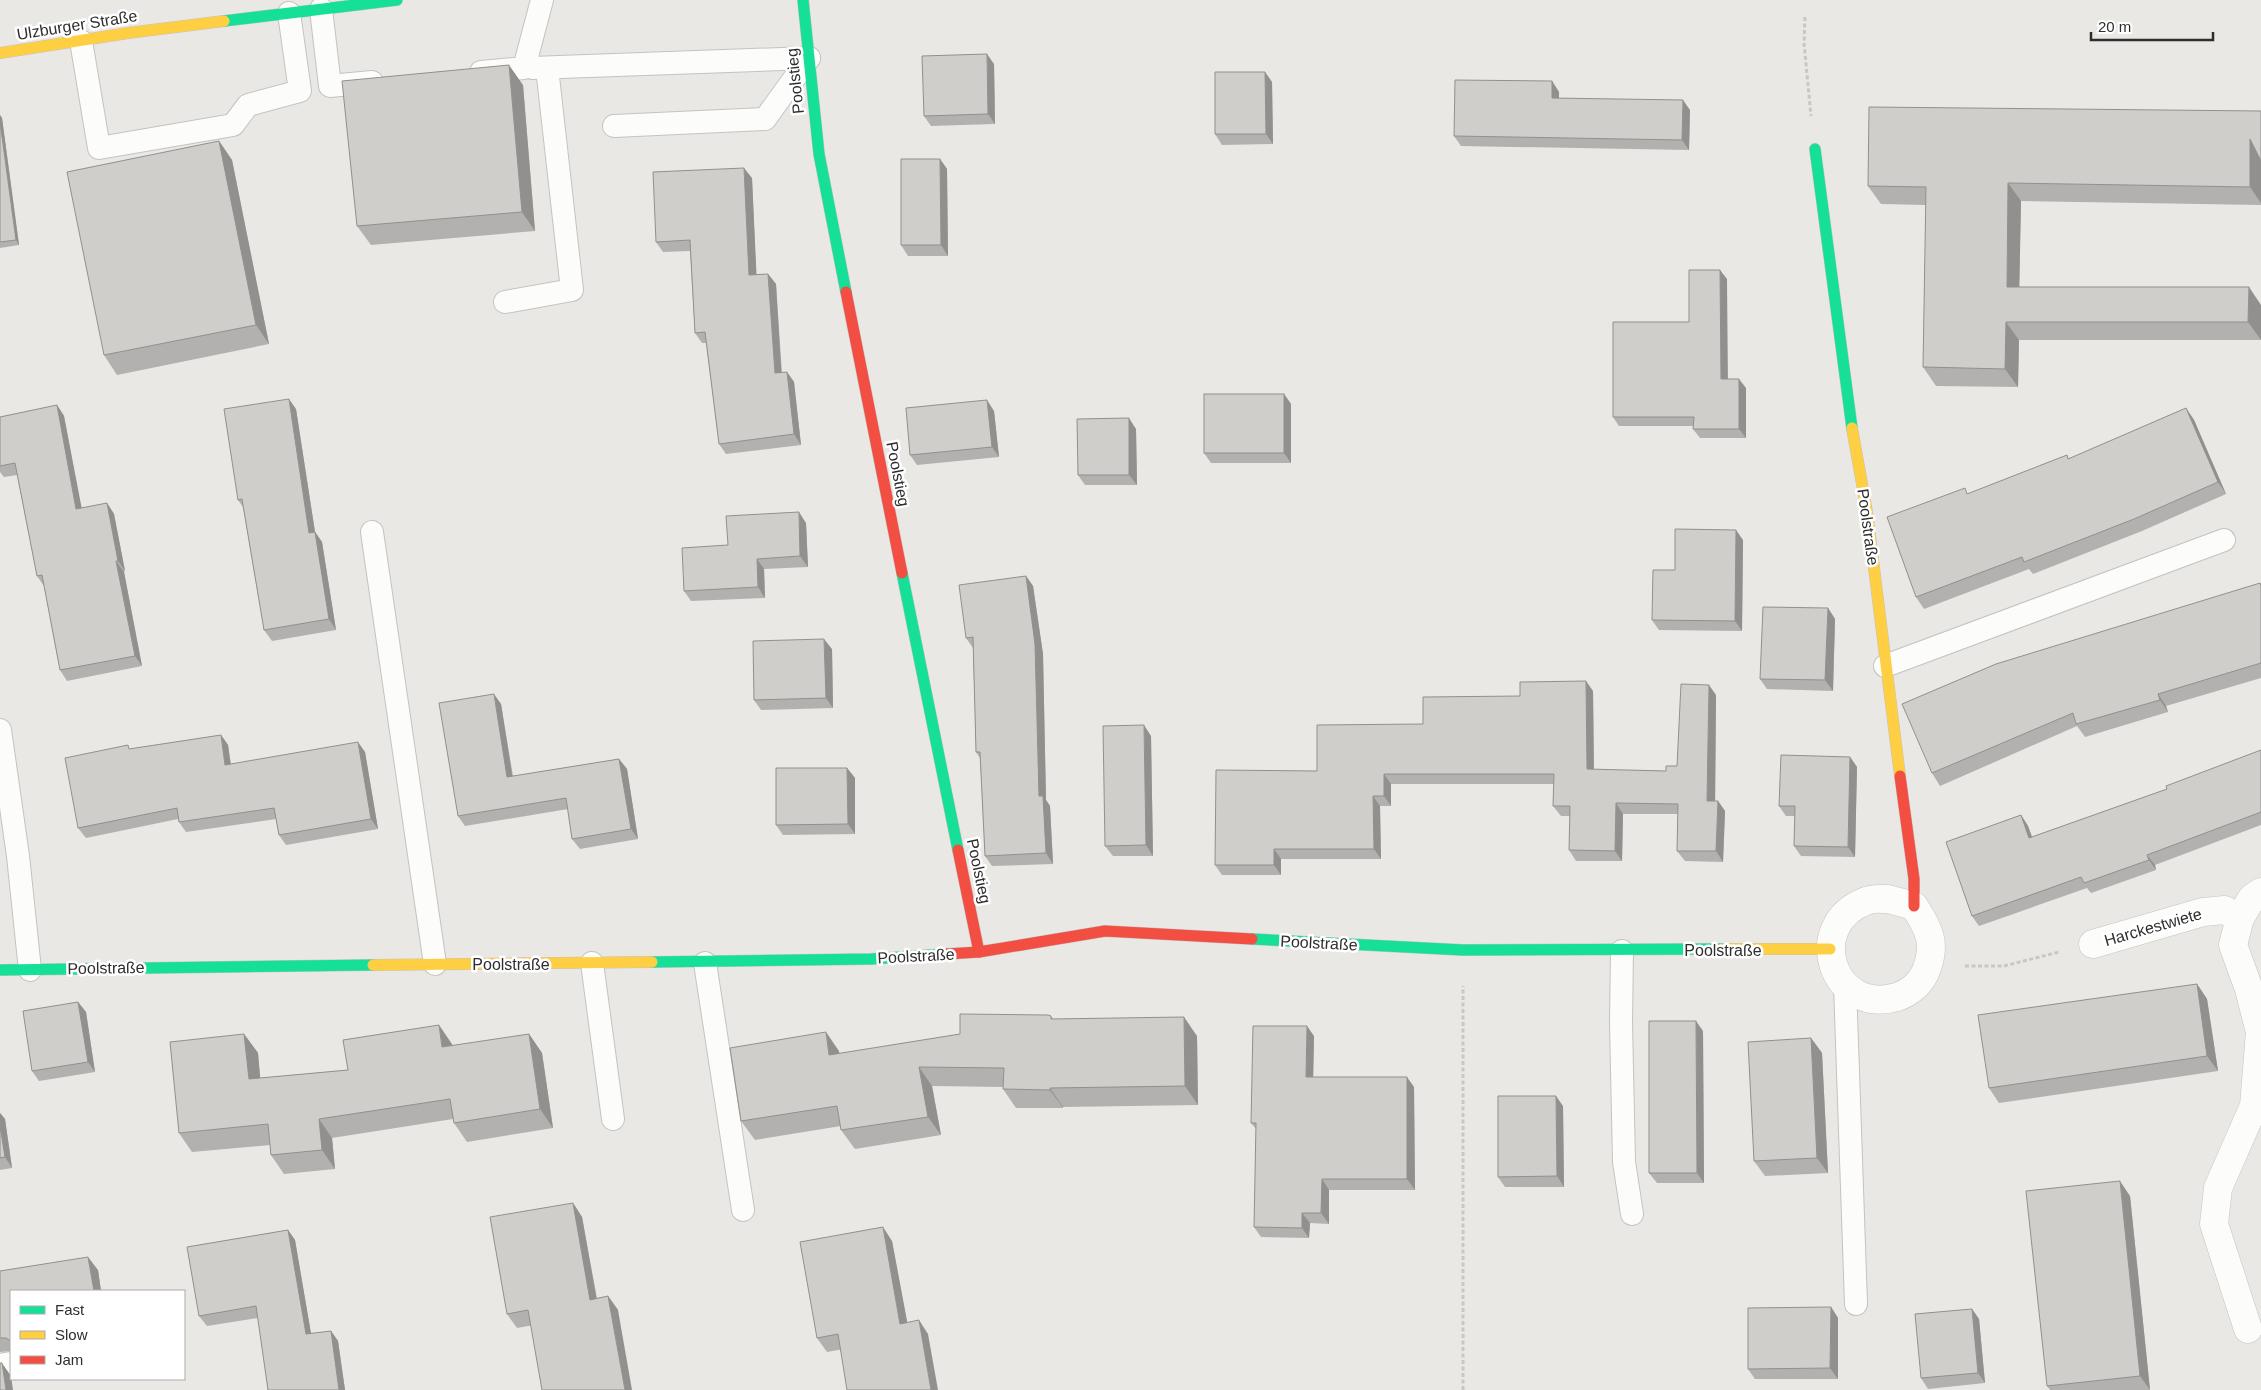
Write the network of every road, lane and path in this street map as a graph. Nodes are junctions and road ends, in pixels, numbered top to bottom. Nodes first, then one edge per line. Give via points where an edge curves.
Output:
1 (397, 0) edge
2 (542, 0) edge
3 (803, 0) edge
4 (321, 10) junction
5 (289, 13) junction
6 (1805, 17) dead end
7 (81, 41) junction
8 (0, 53) edge
9 (809, 58) junction
10 (524, 68) junction
11 (547, 68) junction
12 (456, 75) edge
13 (388, 81) edge
14 (614, 126) dead end
15 (1815, 149) joint
16 (506, 302) dead end
17 (372, 532) dead end
18 (2224, 540) dead end
19 (1886, 666) junction
20 (0, 730) edge
21 (2261, 892) edge
22 (1914, 906) junction
23 (2240, 918) junction
24 (2093, 944) joint
25 (1830, 949) junction
26 (1463, 950) junction
27 (1622, 951) junction
28 (979, 952) junction
29 (1931, 959) junction
30 (592, 963) junction
31 (705, 963) junction
32 (435, 964) junction
33 (0, 970) edge
34 (30, 970) junction
35 (1845, 986) junction
36 (613, 1119) dead end
37 (743, 1210) dead end
38 (1632, 1214) dead end
39 (1856, 1304) dead end
40 (2255, 1332) edge
41 (1462, 1390) edge

1 - 4 street, Ulzburger Straße
2 - 10 lane
3 - 9 street, Poolstieg
4 - 5 street, Ulzburger Straße
4 - 13 lane via 330,86
5 - 7 street, Ulzburger Straße
5 - 7 lane via 300,91 248,105 233,125 99,148
6 - 15 path via 1804,43
7 - 8 street, Ulzburger Straße
9 - 11 lane
9 - 14 lane via 765,119
9 - 28 street, Poolstieg via 819,154
10 - 11 lane
10 - 12 lane
11 - 16 lane via 572,290
15 - 19 street, Poolstraße
17 - 32 lane
18 - 19 lane
19 - 22 street, Poolstraße via 1914,879
20 - 34 lane
21 - 23 street via 2252,898
22 - 25 street via 1888,898 1867,900 1849,910 1835,926
22 - 29 street, Poolstraße via 1929,933
23 - 24 street, Harckestwiete via 2225,910 2203,912
23 - 40 street via 2234,945 2260,1032 2258,1068 2254,1106 2218,1188 2214,1224
24 - 29 path via 2004,966 1943,966
25 - 27 street, Poolstraße
25 - 35 street via 1833,967
26 - 27 street, Poolstraße
26 - 28 street, Poolstraße via 1105,931
26 - 41 path
27 - 38 lane via 1624,1162
28 - 31 street, Poolstraße via 871,959
29 - 35 street, Poolstraße via 1922,980 1905,994 1884,1000 1863,997
30 - 31 street, Poolstraße
30 - 32 street, Poolstraße
30 - 36 lane
31 - 37 lane
32 - 34 street, Poolstraße
33 - 34 street, Poolstraße
35 - 39 lane

